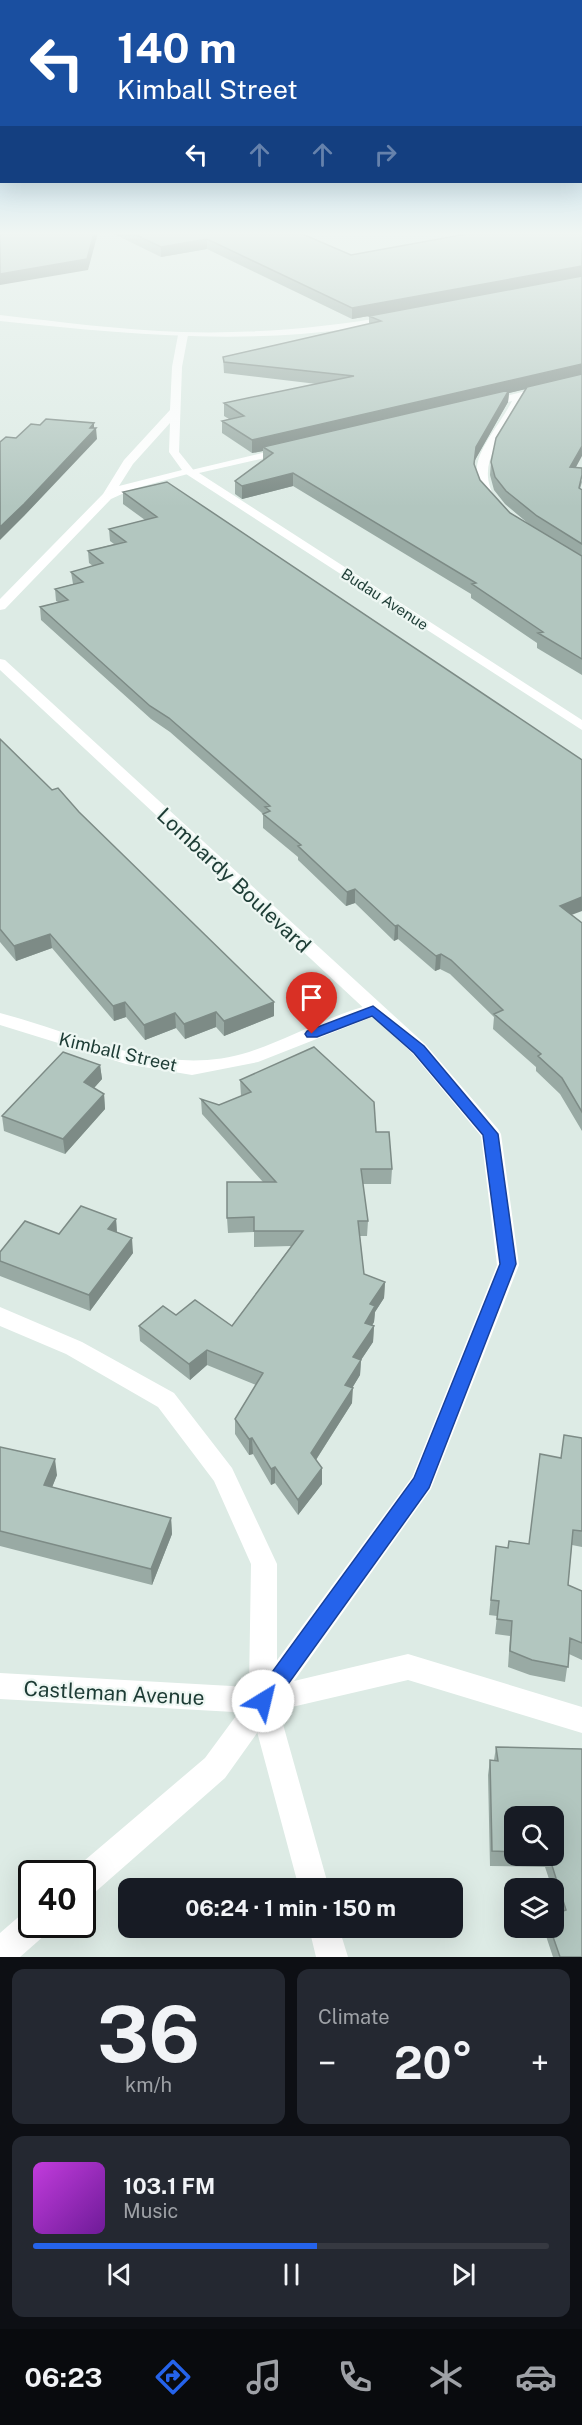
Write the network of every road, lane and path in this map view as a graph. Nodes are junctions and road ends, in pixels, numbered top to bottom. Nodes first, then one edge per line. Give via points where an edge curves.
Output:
1 (56, 324) edge
2 (351, 324) edge
3 (183, 335) junction
4 (582, 380) edge
5 (519, 396) junction
6 (474, 407) edge
7 (176, 410) junction
8 (304, 446) edge
9 (189, 472) junction
10 (107, 497) junction
11 (501, 512) edge
12 (0, 606) edge
13 (0, 663) edge
14 (582, 726) edge
15 (373, 1010) junction
16 (0, 1019) edge
17 (0, 1316) edge
18 (0, 1686) edge
19 (263, 1701) junction
20 (582, 1720) edge
21 (96, 1871) edge
22 (311, 1878) edge
23 (18, 1938) edge
24 (327, 1938) edge
25 (0, 1954) edge
26 (332, 1957) edge

1 - 3 street
2 - 3 street via 302,331
3 - 7 street via 177,367
4 - 5 street
5 - 6 street
5 - 11 street via 482,462 480,481
7 - 9 street via 174,452
7 - 10 street via 128,462
8 - 9 street
9 - 10 street via 129,486
9 - 14 street, Budau Avenue
10 - 12 street
13 - 15 street, Lombardy Boulevard
15 - 16 street, Kimball Street via 251,1058 192,1069 126,1058
15 - 19 street, Lombardy Boulevard via 419,1049 491,1134 508,1264 422,1482
17 - 19 street via 74,1348 166,1400 223,1475 264,1564
18 - 19 street, Castleman Avenue
19 - 20 street, Castleman Avenue via 408,1667
19 - 21 street, Lombardy Boulevard via 215,1768
19 - 22 street
23 - 25 street
24 - 26 street

